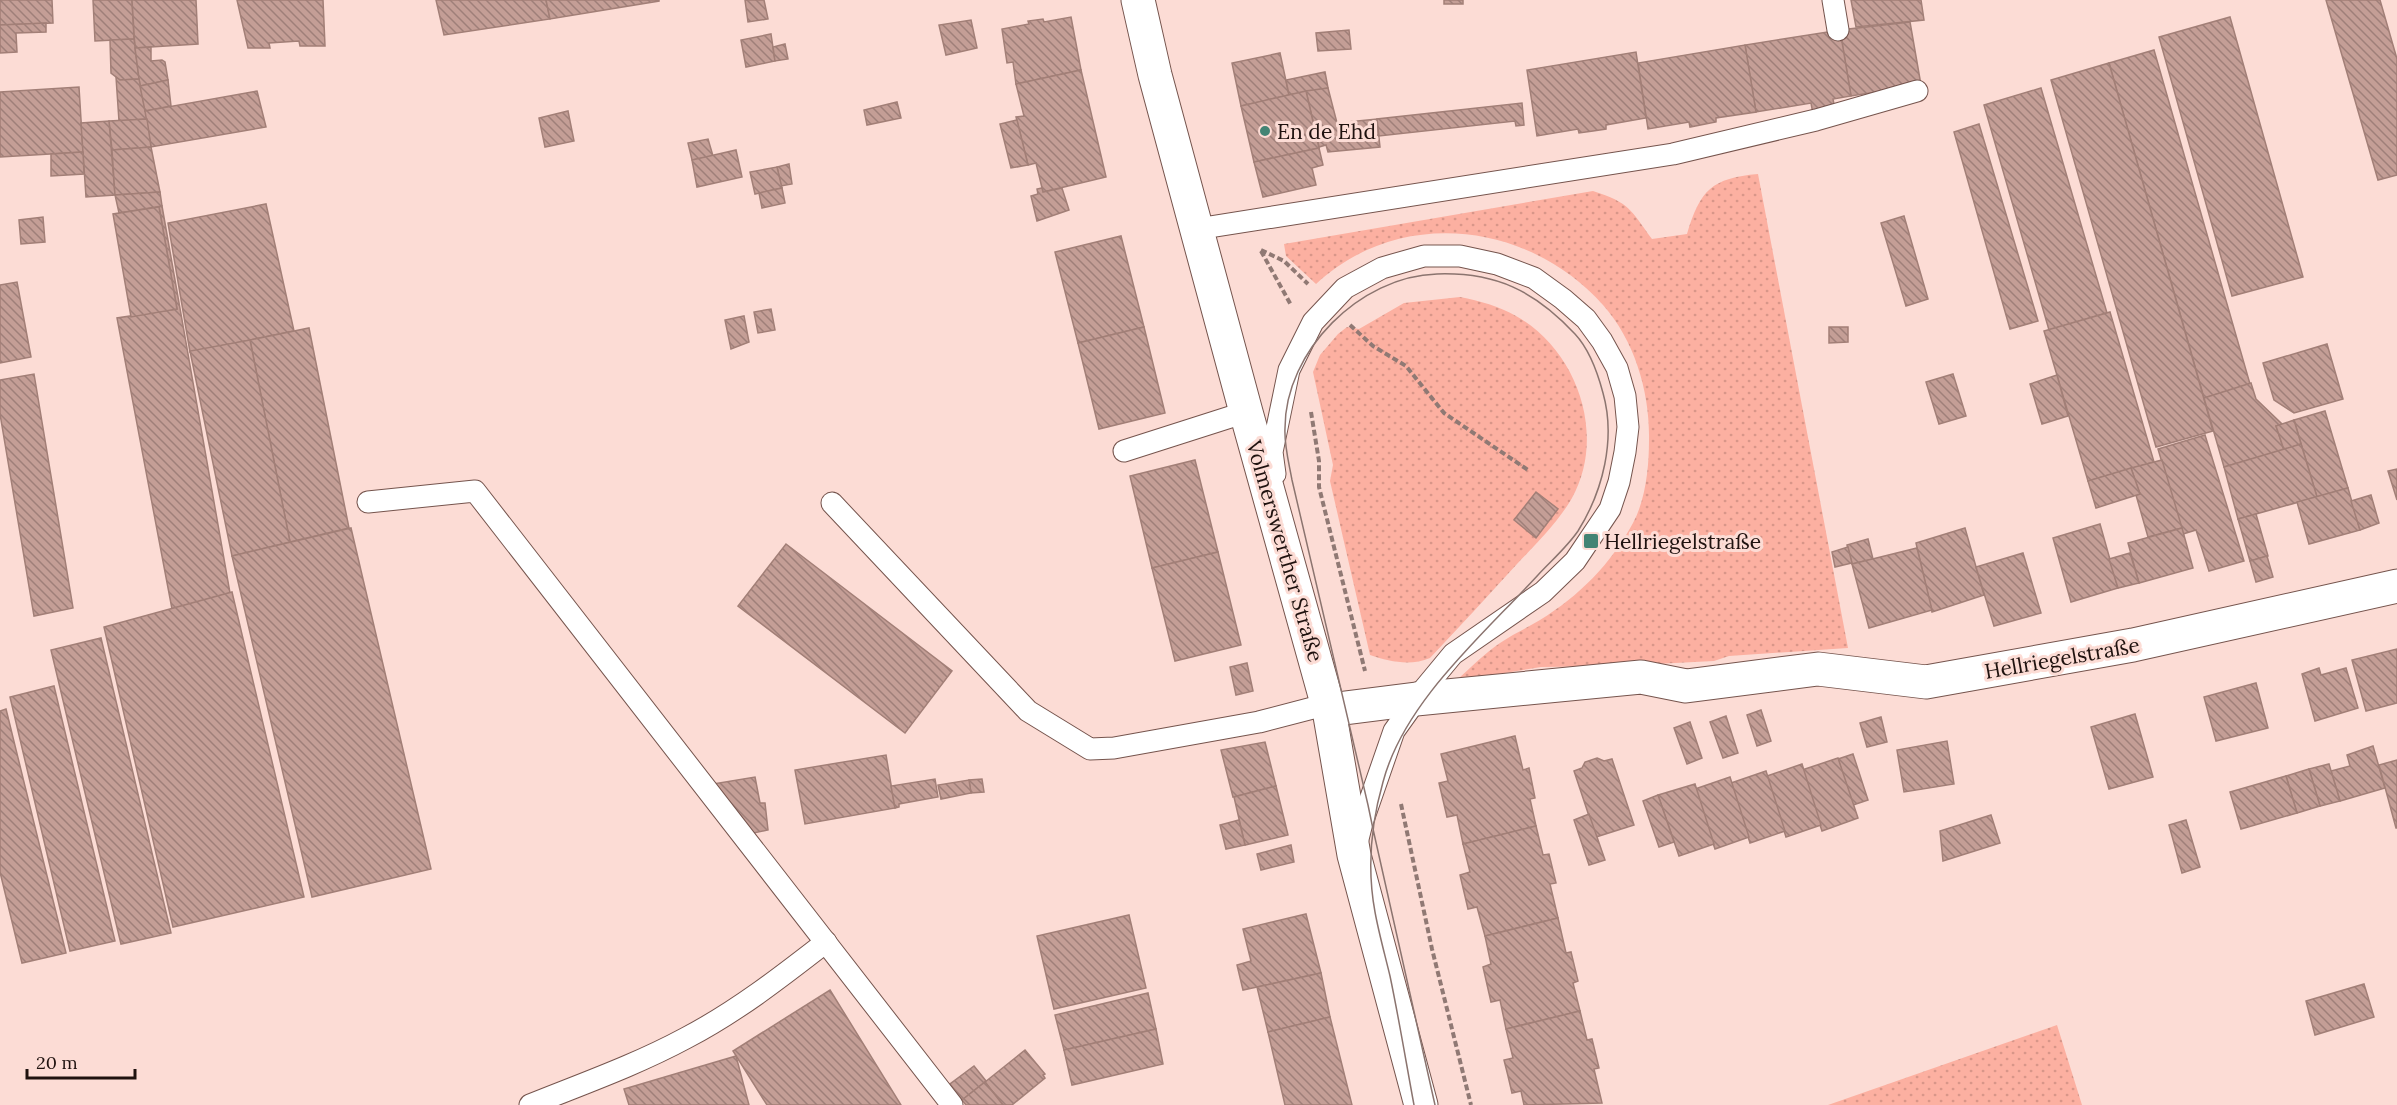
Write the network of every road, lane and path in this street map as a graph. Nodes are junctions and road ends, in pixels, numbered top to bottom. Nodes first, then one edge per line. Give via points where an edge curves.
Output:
1 (1138, 0) edge
2 (1833, 0) edge
3 (1838, 30) dead end
4 (1917, 91) dead end
5 (1197, 229) junction
6 (1329, 305) junction
7 (1293, 310) dead end
8 (1310, 404) dead end
9 (1245, 412) junction
10 (1124, 452) dead end
11 (1528, 470) dead end
12 (368, 502) dead end
13 (832, 503) dead end
14 (1285, 553) junction
15 (2397, 586) edge
16 (1367, 675) dead end
17 (1416, 699) junction
18 (1329, 707) junction
19 (1399, 800) dead end
20 (1354, 855) junction
21 (826, 942) junction
22 (530, 1105) edge
23 (952, 1105) edge
24 (1421, 1105) edge
25 (1471, 1105) edge

1 - 5 street, Volmerswerther Straße
2 - 3 lane
4 - 5 lane via 1850,103 1673,154
5 - 9 street, Volmerswerther Straße
6 - 7 path via 1284,261 1261,250
6 - 11 path via 1373,346 1406,366 1444,413
6 - 14 lane via 1312,322 1289,370 1272,452
6 - 17 lane via 1345,288 1382,268 1424,256 1460,256 1497,264 1534,278 1586,319 1617,368 1625,396 1628,428 1619,482 1610,509 1575,561 1543,591 1454,654
8 - 16 path via 1319,487
9 - 10 lane
9 - 14 street, Volmerswerther Straße
12 - 21 lane via 475,491
13 - 18 lane via 1028,711 1090,749 1114,748
14 - 18 street, Volmerswerther Straße
15 - 17 street, Hellriegelstraße via 2133,645 1926,682 1818,669 1686,686 1641,677
17 - 18 street, Hellriegelstraße
17 - 20 lane via 1394,731
18 - 20 street, Volmerswerther Straße
19 - 25 path
20 - 24 street, Volmerswerther Straße
21 - 22 lane via 757,995 687,1038
21 - 23 lane

